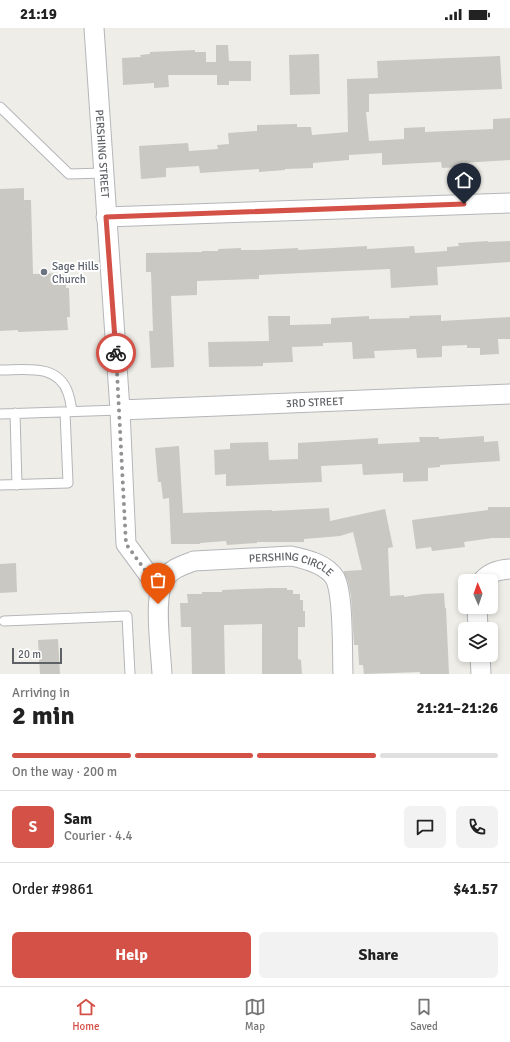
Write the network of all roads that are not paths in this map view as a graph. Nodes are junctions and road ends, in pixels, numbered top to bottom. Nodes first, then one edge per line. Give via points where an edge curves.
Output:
1 (94, 28) edge
2 (0, 107) edge
3 (103, 173) junction
4 (510, 203) edge
5 (106, 217) junction
6 (0, 370) edge
7 (510, 394) edge
8 (120, 410) junction
9 (69, 411) junction
10 (15, 413) junction
11 (0, 414) edge
12 (0, 485) edge
13 (17, 485) junction
14 (510, 569) edge
15 (488, 574) edge
16 (159, 589) junction
17 (4, 621) dead end
18 (480, 662) edge
19 (130, 674) edge
20 (162, 674) edge
21 (343, 674) edge
22 (481, 674) edge

1 - 3 street, PERSHING STREET
2 - 3 lane via 69,174
3 - 5 street, PERSHING STREET
4 - 5 street
5 - 8 street, PERSHING STREET
6 - 9 lane via 42,370 55,376 68,392
7 - 8 street, 3RD STREET
8 - 9 lane
8 - 16 street, PERSHING STREET via 126,544
9 - 10 lane
9 - 13 lane via 68,483
10 - 11 lane
10 - 13 lane
12 - 13 lane
14 - 15 street
16 - 20 street
16 - 21 street, PERSHING CIRCLE via 171,572 194,561 291,556 318,564 334,578 340,594
17 - 19 lane via 127,616
18 - 22 street

